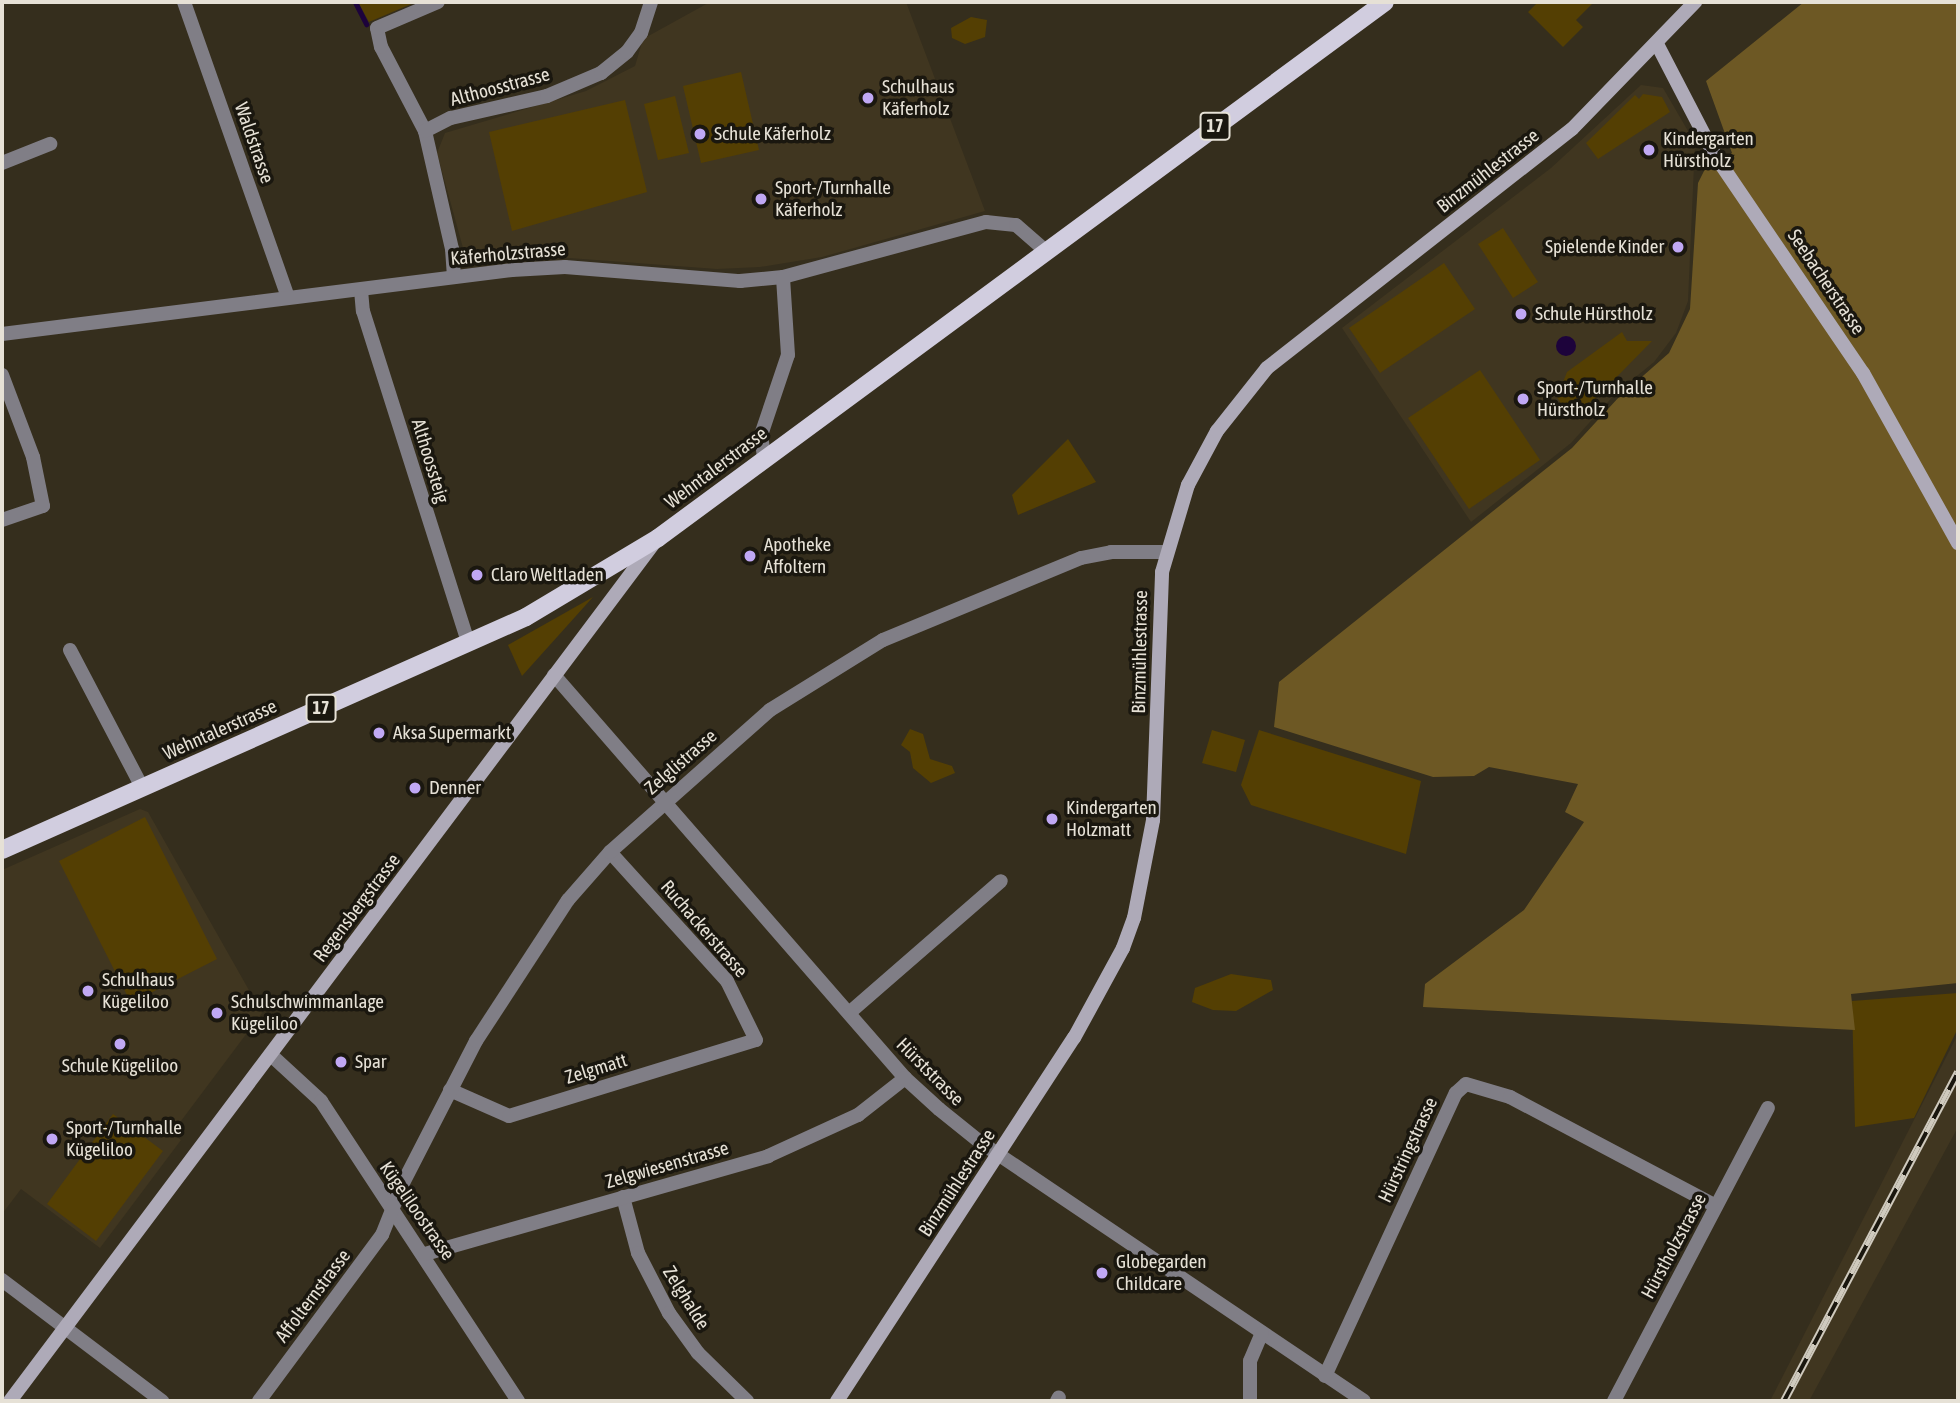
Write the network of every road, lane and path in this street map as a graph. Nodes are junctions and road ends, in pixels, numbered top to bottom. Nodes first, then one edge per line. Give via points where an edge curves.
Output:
1 (184, 2) edge
2 (438, 2) edge
3 (651, 2) edge
4 (1385, 2) edge
5 (1695, 2) edge
6 (1657, 44) junction
7 (425, 131) junction
8 (50, 144) dead end
9 (2, 163) edge
10 (1045, 250) junction
11 (454, 277) junction
12 (783, 277) junction
13 (361, 290) junction
14 (288, 297) junction
15 (2, 334) edge
16 (2, 374) edge
17 (764, 458) junction
18 (2, 520) edge
19 (658, 538) junction
20 (1958, 543) edge
21 (1166, 552) junction
22 (468, 643) junction
23 (70, 650) dead end
24 (554, 675) junction
25 (142, 788) junction
26 (667, 800) junction
27 (2, 850) edge
28 (610, 852) junction
29 (1001, 881) dead end
30 (849, 1013) junction
31 (756, 1040) joint
32 (271, 1055) junction
33 (905, 1078) junction
34 (450, 1090) junction
35 (1768, 1108) dead end
36 (999, 1155) junction
37 (623, 1197) junction
38 (1716, 1206) junction
39 (391, 1209) junction
40 (425, 1254) junction
41 (2, 1280) edge
42 (66, 1327) junction
43 (1262, 1333) junction
44 (1325, 1376) junction
45 (10, 1401) edge
46 (162, 1401) edge
47 (259, 1401) edge
48 (518, 1401) edge
49 (747, 1401) edge
50 (837, 1401) edge
51 (1250, 1401) edge
52 (1364, 1401) edge
53 (1614, 1401) edge

1 - 14 street, Waldstrasse
2 - 7 street via 377,28 381,47
3 - 7 street, Althoosstrasse via 641,33 627,52 601,73 547,96 451,118
4 - 10 main road, Wehntalerstrasse / 17
5 - 6 street, Binzmühlestrasse
6 - 20 street, Seebacherstrasse via 1714,154 1863,373
6 - 21 street, Binzmühlestrasse via 1572,129 1267,368 1202,455
7 - 11 street via 452,248
8 - 9 street
10 - 12 street, Käferholzstrasse via 1027,230 986,222
10 - 17 main road, Wehntalerstrasse / 17
11 - 12 street, Käferholzstrasse via 565,267 699,280
11 - 13 street, Käferholzstrasse
12 - 17 street via 788,355 761,435
13 - 14 street, Käferholzstrasse
13 - 22 street, Althoossteig via 372,340
14 - 15 street, Käferholzstrasse
16 - 18 street via 33,457 43,506
17 - 19 main road, Wehntalerstrasse / 17
19 - 22 main road, Wehntalerstrasse / 17 via 526,617
19 - 24 street, Regensbergstrasse
21 - 26 street, Zelglistrasse via 1111,552 1081,558 883,640 770,710
21 - 36 street, Binzmühlestrasse via 1158,606 1153,820 1134,918 1093,1008
22 - 25 main road, Wehntalerstrasse / 17
23 - 25 street
24 - 26 street, Hürststrasse
24 - 32 street, Regensbergstrasse
25 - 27 main road, Wehntalerstrasse / 17
26 - 28 street, Zelglistrasse
26 - 30 street, Hürststrasse
28 - 31 street, Ruchackerstrasse via 727,981
28 - 34 street, Zelglistrasse via 568,900 505,993
29 - 30 street
30 - 33 street, Hürststrasse
31 - 34 street, Zelgmatt via 509,1115
32 - 39 street, Kügeliloostrasse via 321,1101
32 - 42 street, Regensbergstrasse
33 - 36 street, Hürststrasse
33 - 37 street, Zelgwiesenstrasse via 858,1115 823,1133 768,1156
34 - 39 street, Zelglistrasse
35 - 38 street, Hürstholzstrasse
36 - 43 street, Hürststrasse
36 - 50 street, Binzmühlestrasse
37 - 40 street, Zelgwiesenstrasse
37 - 49 street, Zelghalde via 638,1253 670,1313 698,1353
38 - 44 street, Hürstringstrasse via 1510,1097 1465,1084 1455,1093
38 - 53 street, Hürstholzstrasse
39 - 40 street, Kügeliloostrasse
39 - 47 street, Affolternstrasse via 382,1235
40 - 48 street, Kügeliloostrasse
41 - 42 street
42 - 45 street, Regensbergstrasse
42 - 46 street
43 - 44 street, Hürststrasse
43 - 51 street via 1250,1361
44 - 52 street, Hürststrasse

